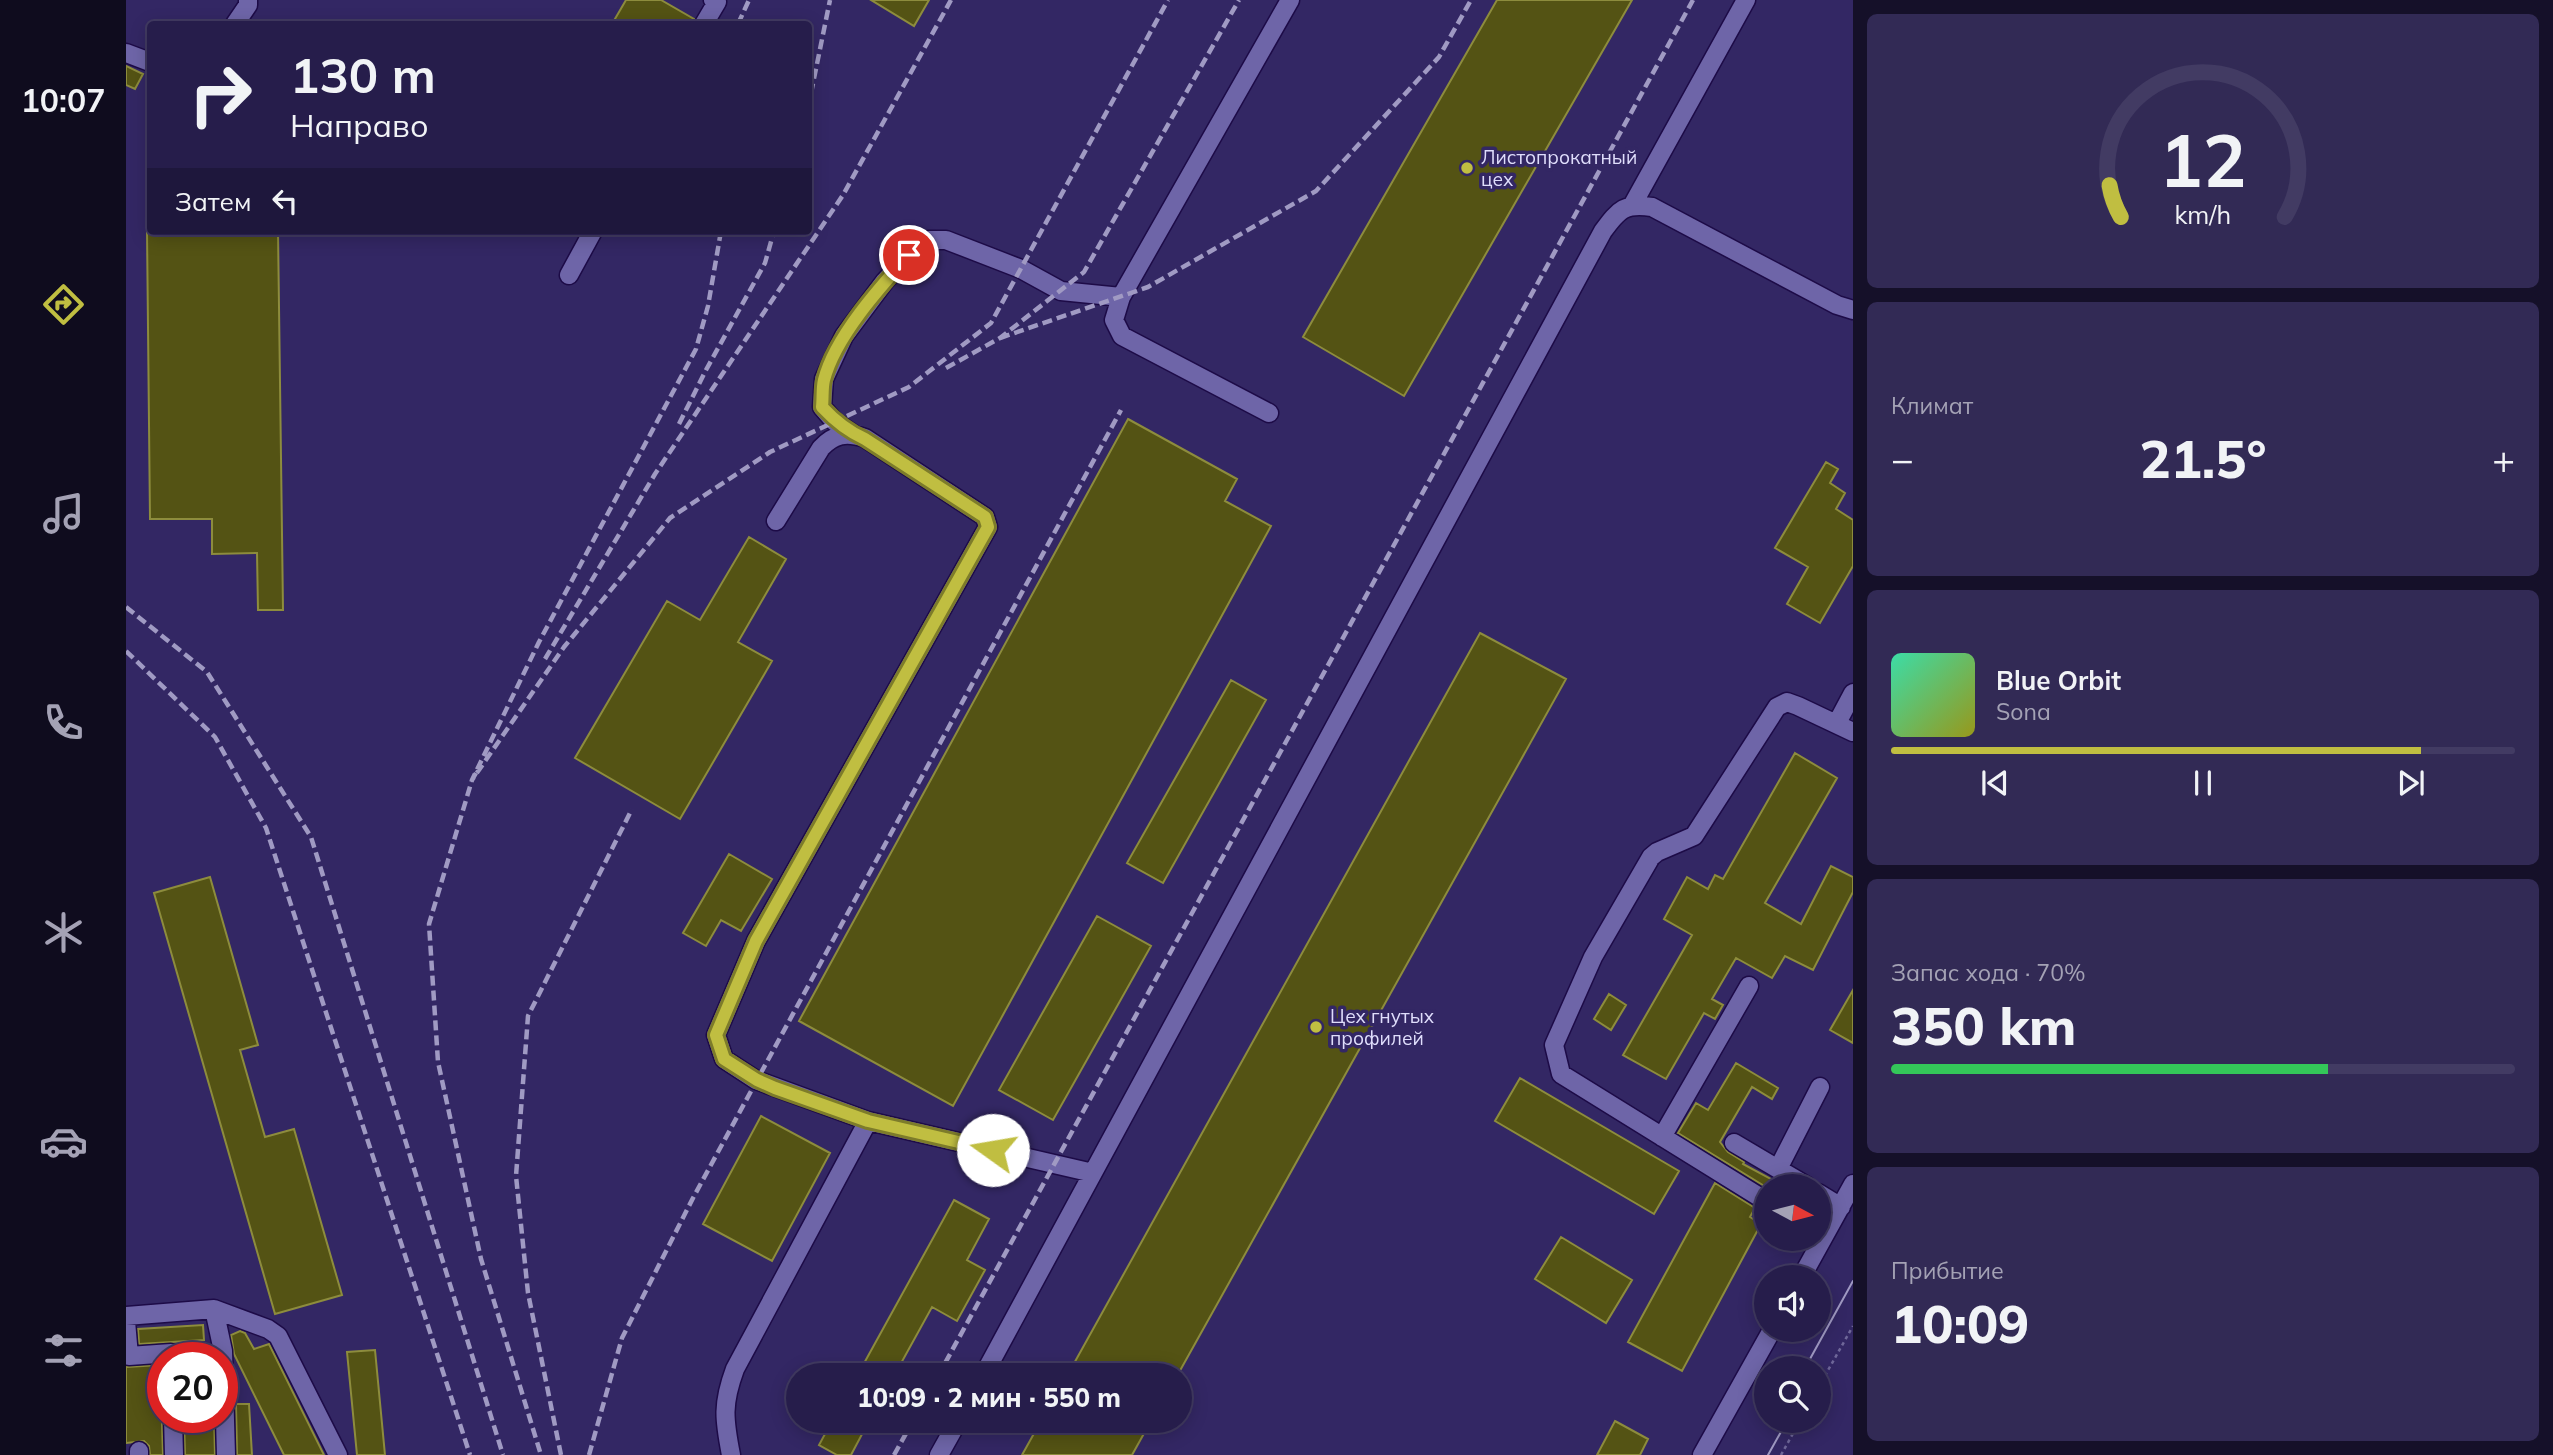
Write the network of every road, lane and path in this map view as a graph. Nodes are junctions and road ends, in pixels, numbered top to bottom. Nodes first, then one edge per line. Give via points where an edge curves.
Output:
1 (248, 0) edge
2 (713, 0) edge
3 (1290, 0) edge
4 (1746, 0) edge
5 (237, 21) edge
6 (706, 21) edge
7 (126, 53) edge
8 (147, 61) edge
9 (1633, 204) junction
10 (591, 235) edge
11 (569, 275) dead end
12 (1121, 296) junction
13 (1853, 310) edge
14 (1269, 413) dead end
15 (853, 434) junction
16 (776, 521) dead end
17 (1853, 693) edge
18 (1837, 723) junction
19 (1853, 732) edge
20 (1749, 986) dead end
21 (1820, 1087) dead end
22 (868, 1121) junction
23 (1662, 1137) junction
24 (1734, 1143) dead end
25 (1778, 1169) junction
26 (1093, 1173) junction
27 (1787, 1174) edge
28 (1853, 1184) edge
29 (1754, 1194) edge
30 (1831, 1201) edge
31 (1840, 1206) junction
32 (1831, 1220) edge
33 (214, 1309) junction
34 (126, 1319) edge
35 (1853, 1326) edge
36 (1765, 1342) edge
37 (147, 1355) edge
38 (990, 1363) edge
39 (1831, 1365) edge
40 (173, 1433) edge
41 (951, 1433) edge
42 (1793, 1433) edge
43 (174, 1455) edge
44 (226, 1455) edge
45 (338, 1455) edge
46 (731, 1455) edge
47 (939, 1455) edge
48 (1702, 1455) edge
49 (1781, 1455) edge

1 - 5 street
2 - 6 street via 717,2
3 - 12 street
4 - 9 street
7 - 8 street
9 - 13 street via 1652,206
9 - 26 street via 1615,215 1603,231
10 - 11 street
12 - 14 street via 1114,320 1122,336
12 - 15 street via 1061,291 1021,269 946,240 929,240 885,281 844,336 824,379 822,407
15 - 16 street via 830,439 821,448
15 - 22 street via 985,517 988,527 756,941 716,1035 724,1059 757,1080
17 - 18 street
18 - 19 street
18 - 23 street via 1787,702 1777,707 1694,836 1651,857 1592,957 1554,1045 1561,1074
20 - 23 street
21 - 25 street
22 - 26 street
22 - 46 street via 735,1369 724,1418
23 - 29 street
24 - 25 street
25 - 27 street
26 - 38 street
28 - 31 street
30 - 31 street
31 - 32 street
33 - 34 street
33 - 44 street via 223,1350
33 - 45 street via 278,1336
34 - 37 street via 129,1356
35 - 39 path
36 - 48 street
40 - 43 street
41 - 47 street
42 - 49 path

